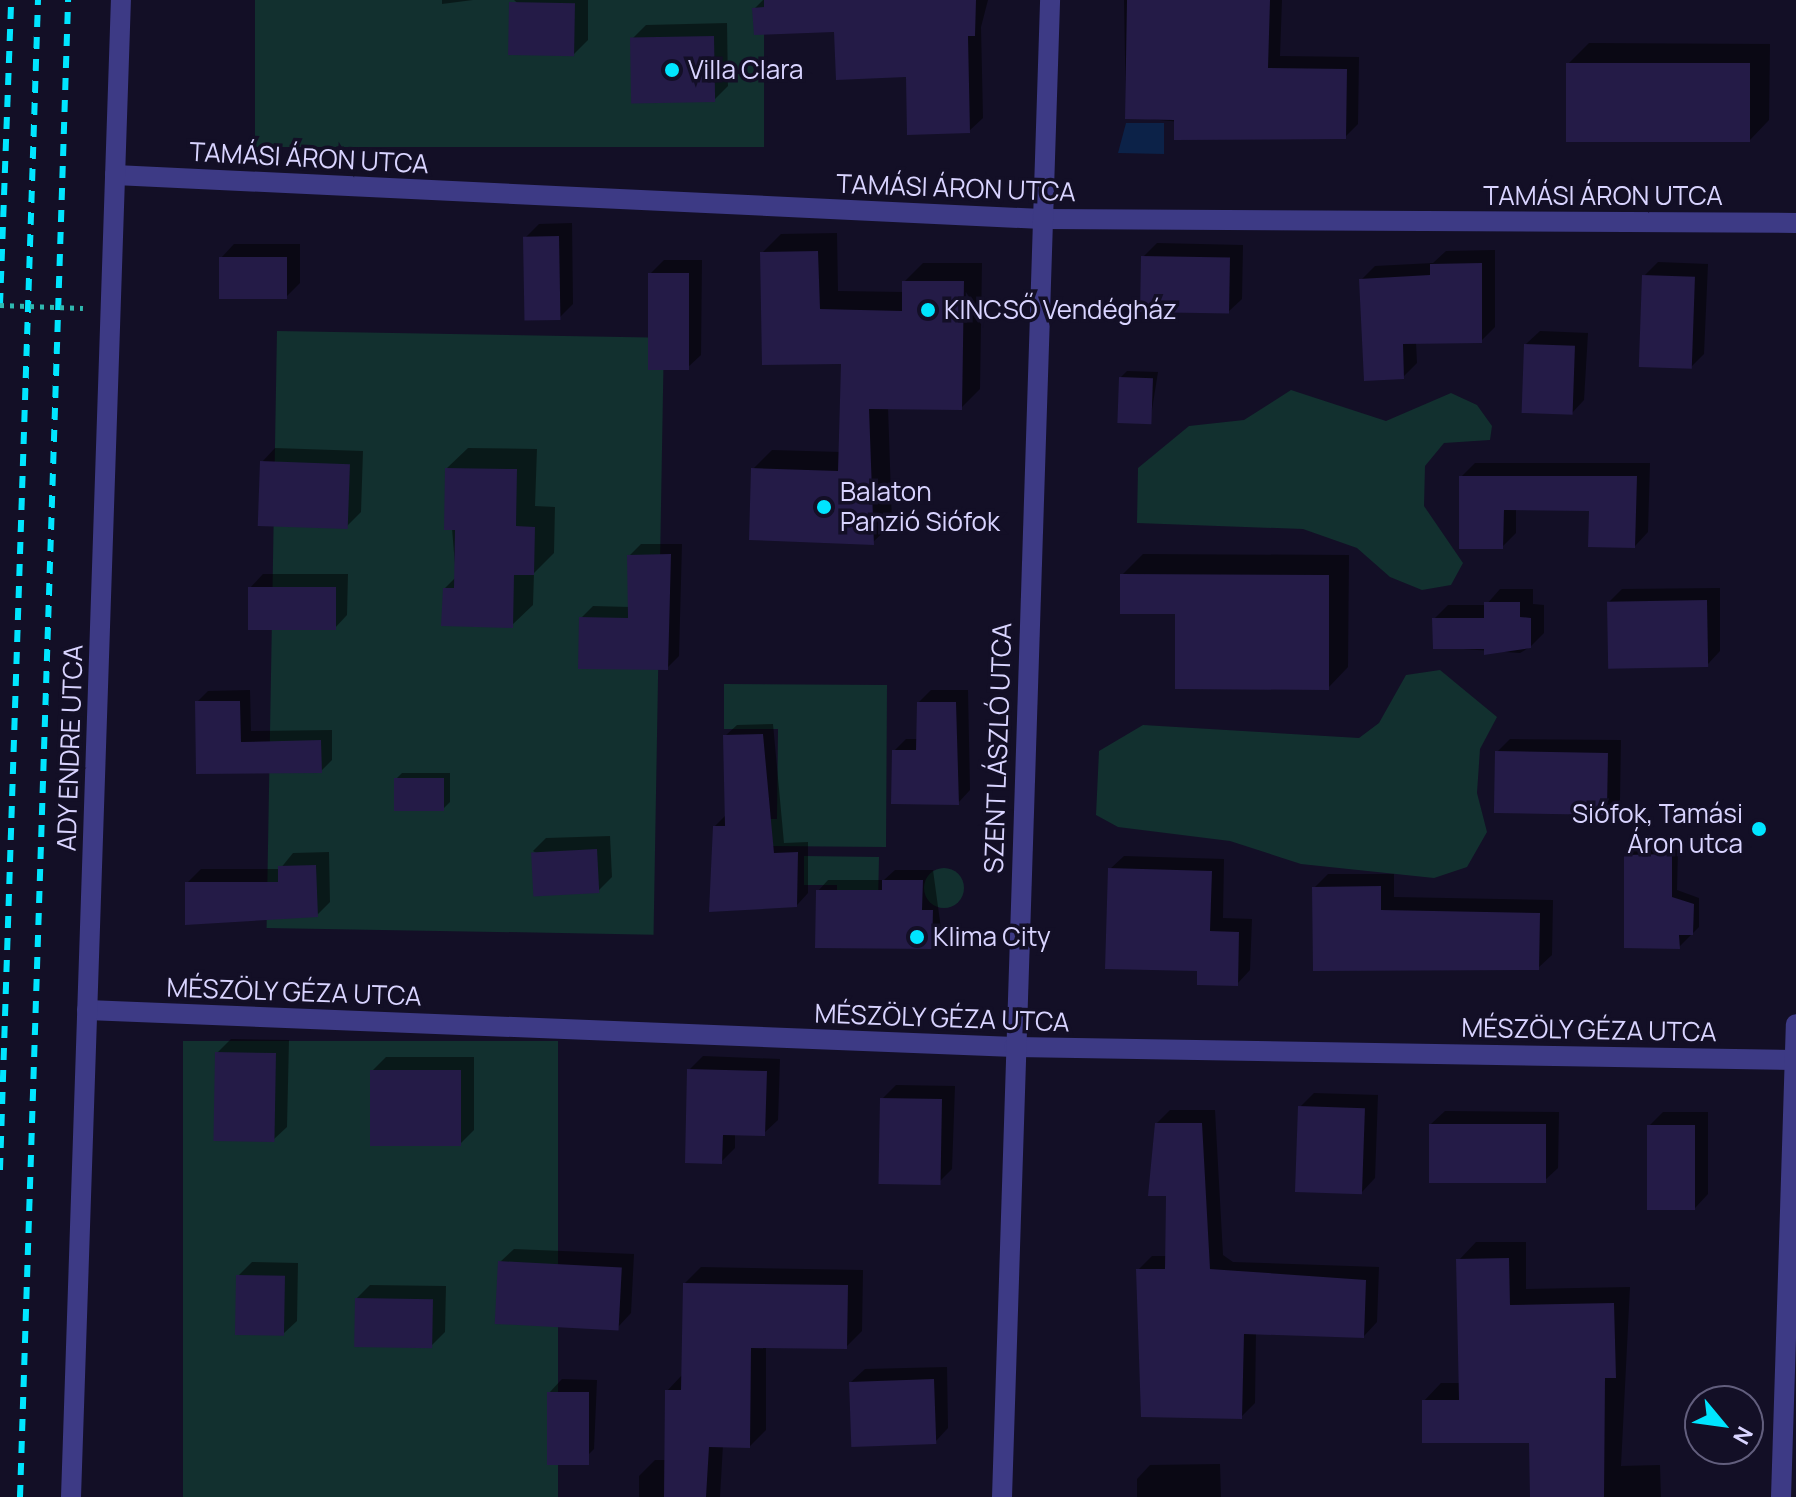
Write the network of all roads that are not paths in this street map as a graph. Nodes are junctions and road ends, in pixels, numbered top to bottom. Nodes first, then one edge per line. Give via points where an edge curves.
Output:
1 (121, 0) edge
2 (1050, 0) edge
3 (115, 175) junction
4 (1042, 219) junction
5 (1796, 223) edge
6 (87, 1010) junction
7 (1796, 1024) edge
8 (1014, 1047) junction
9 (1795, 1060) edge
10 (71, 1497) edge
11 (1002, 1497) edge
12 (1781, 1497) edge

1 - 3 street, ADY ENDRE UTCA
2 - 4 street, SZENT LÁSZLÓ UTCA
3 - 4 street, TAMÁSI ÁRON UTCA
3 - 6 street, ADY ENDRE UTCA
4 - 5 street, TAMÁSI ÁRON UTCA
4 - 8 street, SZENT LÁSZLÓ UTCA
6 - 8 street, MÉSZÖLY GÉZA UTCA
6 - 10 street, ADY ENDRE UTCA
7 - 9 street
8 - 9 street, MÉSZÖLY GÉZA UTCA
8 - 11 street, SZENT LÁSZLÓ UTCA
9 - 12 street

